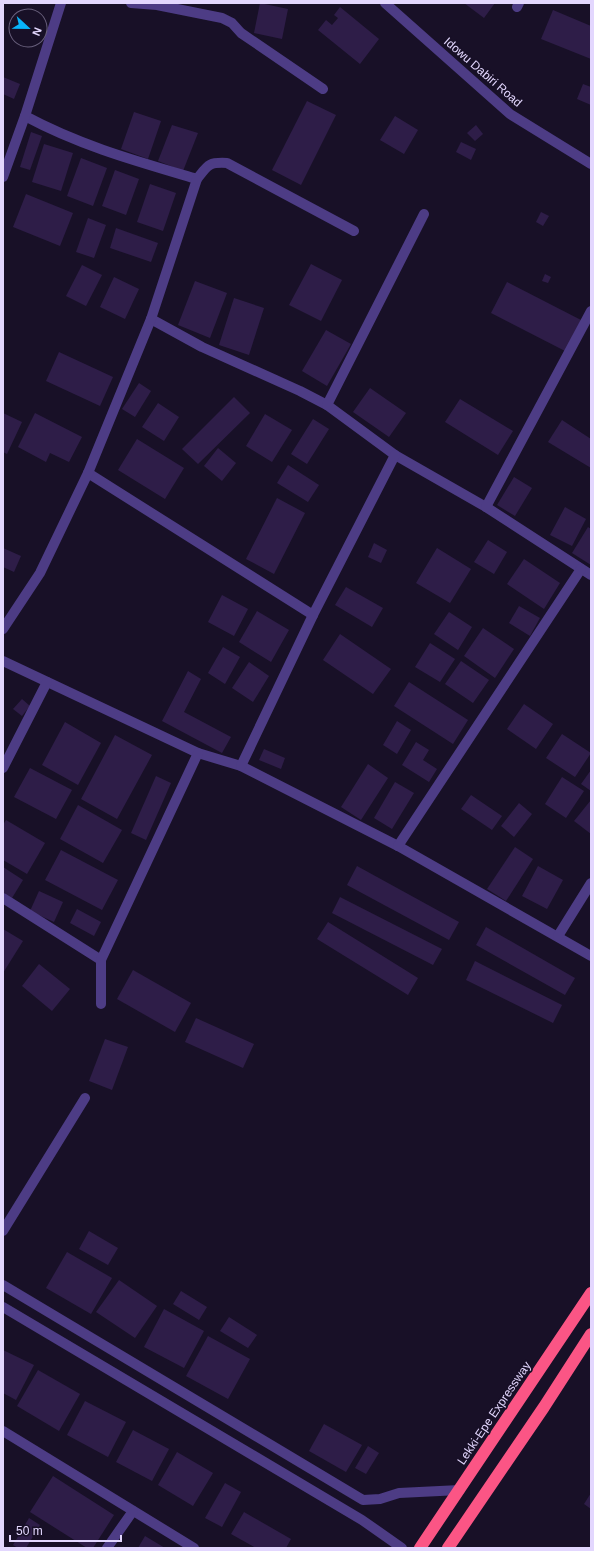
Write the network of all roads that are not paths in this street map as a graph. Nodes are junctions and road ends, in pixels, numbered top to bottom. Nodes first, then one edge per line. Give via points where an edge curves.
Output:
1 (62, 3) edge
2 (131, 3) edge
3 (385, 3) edge
4 (323, 90) dead end
5 (25, 116) junction
6 (591, 164) edge
7 (3, 178) edge
8 (197, 180) junction
9 (424, 214) dead end
10 (354, 231) dead end
11 (591, 311) edge
12 (151, 319) junction
13 (327, 405) junction
14 (395, 455) junction
15 (88, 473) junction
16 (486, 507) junction
17 (581, 569) junction
18 (591, 575) edge
19 (313, 615) junction
20 (3, 629) edge
21 (3, 661) edge
22 (47, 682) junction
23 (198, 753) junction
24 (241, 766) junction
25 (3, 768) edge
26 (398, 846) junction
27 (591, 883) edge
28 (3, 898) edge
29 (558, 936) junction
30 (591, 956) edge
31 (101, 960) junction
32 (101, 1004) dead end
33 (85, 1098) dead end
34 (3, 1231) edge
35 (3, 1285) edge
36 (591, 1294) edge
37 (3, 1307) edge
38 (591, 1334) edge
39 (3, 1431) edge
40 (271, 1446) junction
41 (263, 1461) junction
42 (460, 1490) junction
43 (133, 1511) junction
44 (107, 1548) edge
45 (194, 1548) edge
46 (402, 1548) edge
47 (420, 1548) edge
48 (448, 1548) edge

1 - 5 street
2 - 4 street via 157,5 222,18
3 - 6 street, Idowu Dabiri Road via 510,114
5 - 7 street
5 - 8 street via 54,132 100,150
8 - 10 street via 214,162 227,163
8 - 12 street
9 - 13 street
11 - 16 street
12 - 13 street via 202,347
12 - 15 street
13 - 14 street
14 - 16 street
14 - 19 street
15 - 19 street
15 - 20 street via 40,573
16 - 17 street
17 - 18 street
17 - 26 street
19 - 24 street
21 - 22 street
22 - 23 street
22 - 25 street
23 - 24 street
23 - 31 street
24 - 26 street
26 - 29 street
27 - 29 street
28 - 31 street
29 - 30 street
31 - 32 street
33 - 34 street
35 - 40 street
36 - 42 highway, Lekki-Epe Expressway
37 - 41 street
38 - 48 highway
39 - 43 street
40 - 41 street
40 - 42 street via 363,1500 380,1499 399,1493
41 - 46 street via 362,1520
42 - 47 highway, Lekki-Epe Expressway
43 - 44 street
43 - 45 street

